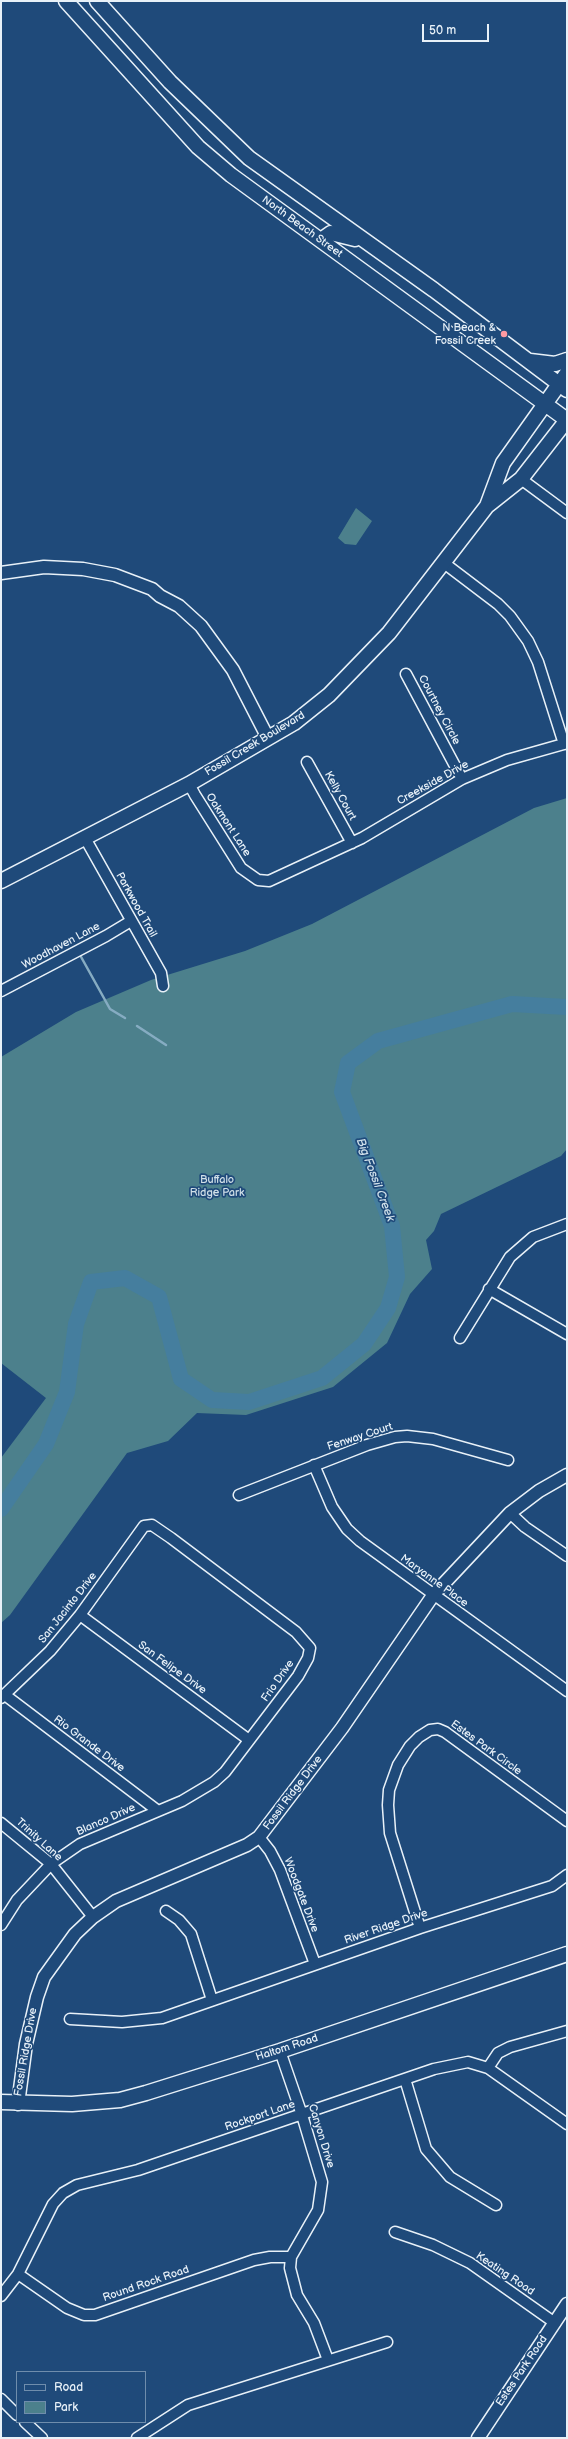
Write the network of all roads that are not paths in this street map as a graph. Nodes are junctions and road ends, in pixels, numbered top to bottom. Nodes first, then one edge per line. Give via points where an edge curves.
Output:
1 (66, 1) edge
2 (98, 1) edge
3 (361, 239) junction
4 (321, 240) junction
5 (527, 360) junction
6 (567, 360) edge
7 (564, 382) edge
8 (545, 404) junction
9 (567, 420) edge
10 (521, 479) junction
11 (487, 506) junction
12 (567, 512) edge
13 (444, 563) junction
14 (1, 574) edge
15 (406, 674) dead end
16 (268, 738) junction
17 (566, 744) edge
18 (307, 762) dead end
19 (462, 778) junction
20 (190, 784) junction
21 (85, 838) junction
22 (352, 843) junction
23 (316, 860) joint
24 (1, 881) edge
25 (131, 921) junction
26 (163, 986) dead end
27 (1, 991) edge
28 (567, 1224) edge
29 (489, 1289) junction
30 (567, 1334) edge
31 (460, 1338) dead end
32 (508, 1460) dead end
33 (314, 1465) junction
34 (567, 1475) edge
35 (239, 1495) dead end
36 (510, 1513) junction
37 (144, 1526) joint
38 (567, 1556) edge
39 (434, 1594) junction
40 (80, 1615) junction
41 (567, 1691) edge
42 (3, 1696) edge
43 (249, 1740) junction
44 (158, 1811) junction
45 (567, 1821) edge
46 (1, 1823) edge
47 (260, 1837) junction
48 (50, 1864) junction
49 (567, 1875) edge
50 (166, 1911) dead end
51 (93, 1917) junction
52 (1, 1925) edge
53 (420, 1928) junction
54 (567, 1954) edge
55 (315, 1964) junction
56 (212, 2000) junction
57 (70, 2019) dead end
58 (567, 2031) edge
59 (280, 2051) junction
60 (488, 2068) junction
61 (405, 2079) junction
62 (1, 2102) edge
63 (18, 2104) junction
64 (302, 2114) junction
65 (567, 2124) edge
66 (496, 2205) dead end
67 (394, 2232) dead end
68 (291, 2257) junction
69 (18, 2274) junction
70 (1, 2296) edge
71 (567, 2304) edge
72 (554, 2322) junction
73 (387, 2342) dead end
74 (328, 2360) junction
75 (1, 2399) edge
76 (16, 2414) edge
77 (25, 2423) edge
78 (42, 2438) edge
79 (137, 2438) edge
80 (478, 2438) edge

1 - 4 main road, North Beach Street via 198,147 231,175
2 - 3 main road via 170,82 248,158
3 - 4 main road via 331,233
3 - 5 main road
4 - 8 main road, North Beach Street
5 - 6 main road via 545,364
5 - 7 main road
7 - 8 main road, Fossil Creek Boulevard
8 - 9 main road, North Beach Street
8 - 11 main road, Fossil Creek Boulevard via 503,463
9 - 10 main road, Fossil Creek Boulevard
10 - 11 main road, Fossil Creek Boulevard
10 - 12 street
11 - 13 main road, Fossil Creek Boulevard
13 - 16 main road, Fossil Creek Boulevard via 389,633 356,669 300,719
13 - 17 street via 498,604 528,641 538,662
14 - 16 street via 44,567 83,569 108,574 152,589 179,606 201,626 233,670
15 - 19 street, Courtney Circle
16 - 20 main road, Fossil Creek Boulevard
17 - 19 street, Creekside Drive via 507,760
18 - 22 street, Kelly Court
19 - 22 street, Creekside Drive
20 - 21 main road, Fossil Creek Boulevard
20 - 23 street, Oakmont Lane via 246,873 258,880 269,881
21 - 24 main road, Fossil Creek Boulevard
21 - 25 street, Parkwood Trail
22 - 23 street, Creekside Drive
25 - 26 street, Parkwood Trail via 161,973
25 - 27 street, Woodhaven Lane
28 - 29 street via 545,1232 522,1245 510,1257
29 - 30 street
29 - 31 street
32 - 33 street, Fenway Court via 433,1439 407,1436 367,1445
33 - 35 street, Fenway Court
33 - 39 street, Maryanne Place via 332,1507 347,1529 397,1569
34 - 36 street, Fossil Ridge Drive via 539,1491
36 - 38 street via 525,1527
36 - 39 street, Fossil Ridge Drive
37 - 40 street, San Jacinto Drive
37 - 43 street, Frio Drive via 152,1525 171,1538 296,1632 310,1648 308,1658 298,1676
39 - 41 street, Maryanne Place
39 - 47 street, Fossil Ridge Drive via 342,1728
40 - 42 street, San Jacinto Drive via 50,1651
40 - 43 street, San Felipe Drive
42 - 44 street, Rio Grande Drive
43 - 44 street, Frio Drive via 225,1772 214,1782 182,1801
44 - 48 street, Blanco Drive via 80,1844
45 - 53 street, Estes Park Circle via 445,1732 438,1729 430,1730 419,1737 398,1765 388,1790 388,1804 390,1834
46 - 48 street, Trinity Lane
47 - 51 street, Fossil Ridge Drive via 247,1845 134,1892
47 - 55 street, Woodgate Drive via 277,1864
48 - 51 street, Trinity Lane
48 - 52 street, Blanco Drive via 17,1900
49 - 53 street, River Ridge Drive via 552,1886
50 - 56 street via 179,1920 191,1934
51 - 63 street, Fossil Ridge Drive via 64,1948 44,1977 32,2012
53 - 55 street, River Ridge Drive
54 - 59 main road, Haltom Road
55 - 56 street, River Ridge Drive
56 - 57 street, River Ridge Drive via 162,2018 143,2021
58 - 60 street via 510,2047 498,2053
59 - 63 main road, Haltom Road via 120,2100 72,2104
59 - 64 street, Canyon Drive
60 - 61 street, Rockport Lane via 468,2062 450,2064
60 - 65 street, Rockport Lane
61 - 64 street, Rockport Lane
61 - 66 street via 426,2149 450,2177
62 - 63 main road, Haltom Road
64 - 68 street, Canyon Drive via 320,2173 322,2192 316,2214
64 - 69 street, Rockport Lane via 138,2170 77,2184 63,2193 53,2204
67 - 72 street, Keating Road via 433,2245 470,2263
68 - 69 street, Round Rock Road via 254,2260 95,2315 67,2308
68 - 74 street via 292,2282 318,2330
69 - 70 street, Rockport Lane
71 - 72 street, Estes Park Road
72 - 80 street, Estes Park Road
73 - 74 street
74 - 79 street via 188,2405
75 - 76 street
77 - 78 street

